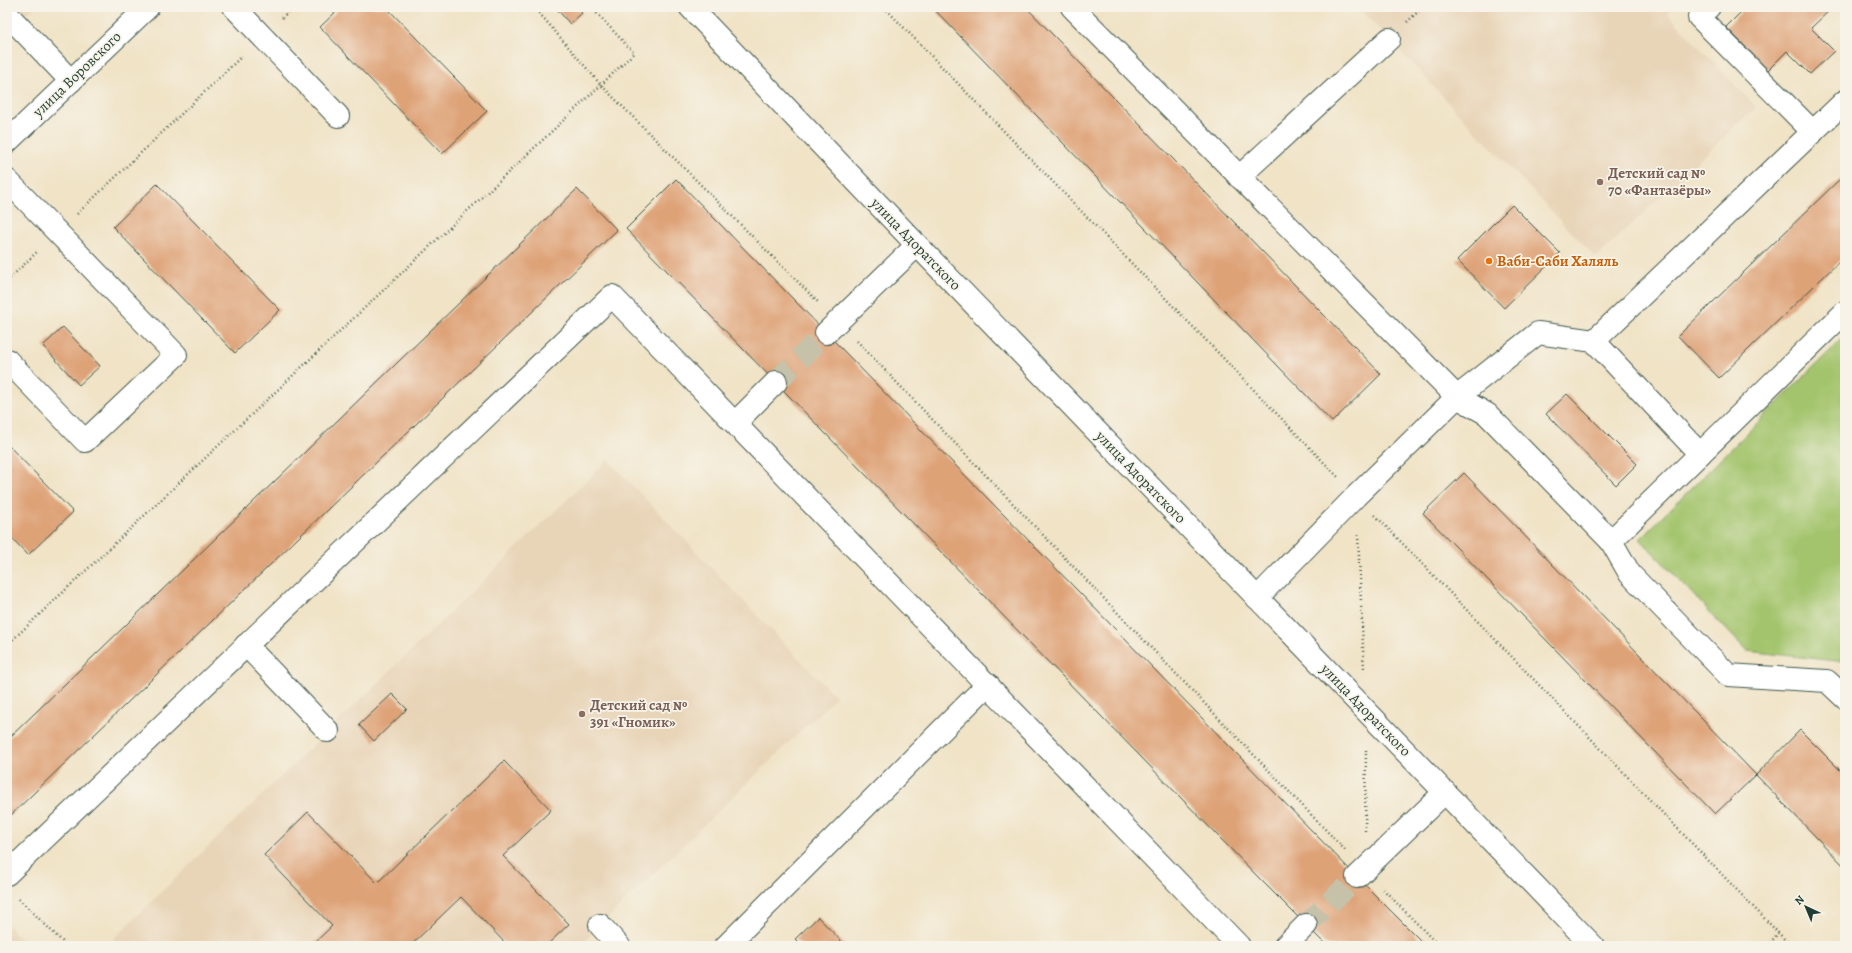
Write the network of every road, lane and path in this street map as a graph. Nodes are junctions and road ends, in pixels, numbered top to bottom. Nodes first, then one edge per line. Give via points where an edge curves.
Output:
1 (148, 7) edge
2 (234, 7) edge
3 (293, 7) edge
4 (534, 7) edge
5 (591, 7) edge
6 (690, 7) edge
7 (1072, 7) edge
8 (1709, 7) edge
9 (7, 14) edge
10 (263, 36) junction
11 (1389, 39) dead end
12 (70, 81) junction
13 (601, 85) junction
14 (1845, 101) edge
15 (338, 116) dead end
16 (1813, 132) junction
17 (7, 142) edge
18 (1239, 177) junction
19 (7, 180) edge
20 (57, 232) junction
21 (917, 245) junction
22 (7, 281) edge
23 (1845, 312) edge
24 (832, 327) junction
25 (1594, 341) junction
26 (7, 360) edge
27 (776, 382) tunnel mouth
28 (1457, 397) junction
29 (735, 423) junction
30 (1700, 454) junction
31 (1612, 541) junction
32 (1257, 598) junction
33 (7, 645) edge
34 (246, 645) junction
35 (988, 684) junction
36 (1845, 698) edge
37 (328, 731) dead end
38 (1445, 792) junction
39 (7, 874) edge
40 (1361, 874) junction
41 (18, 898) dead end
42 (1306, 925) tunnel mouth
43 (600, 926) dead end
44 (1778, 933) dead end
45 (66, 946) edge
46 (619, 946) edge
47 (726, 946) edge
48 (1239, 946) edge
49 (1285, 946) edge
50 (1439, 946) edge
51 (1594, 946) edge
52 (1768, 946) edge

1 - 12 street, улица Воровского
2 - 10 street
3 - 10 path
4 - 13 path
5 - 13 path via 634,53
6 - 21 street, улица Адоратского
7 - 18 street
8 - 16 street via 1699,17
9 - 12 street
10 - 15 street
10 - 20 path
11 - 18 street
12 - 17 street, улица Воровского
13 - 24 path
13 - 33 path
14 - 16 street
16 - 25 street
18 - 28 street
19 - 20 street
20 - 22 path
20 - 26 street via 176,355 85,441
21 - 24 street
21 - 32 street, улица Адоратского
23 - 30 street
24 - 40 path
25 - 28 street via 1538,334
25 - 30 street
27 - 29 street
28 - 31 street via 1487,414
28 - 32 street
29 - 34 street via 612,296
29 - 35 street
30 - 31 street
31 - 36 street via 1630,574 1728,675 1827,681
32 - 38 street, улица Адоратского
34 - 37 street
34 - 39 street
35 - 47 street
35 - 48 street
38 - 40 street
38 - 51 street, улица Адоратского
40 - 50 path
41 - 45 path
42 - 49 street
43 - 46 street
44 - 52 path

